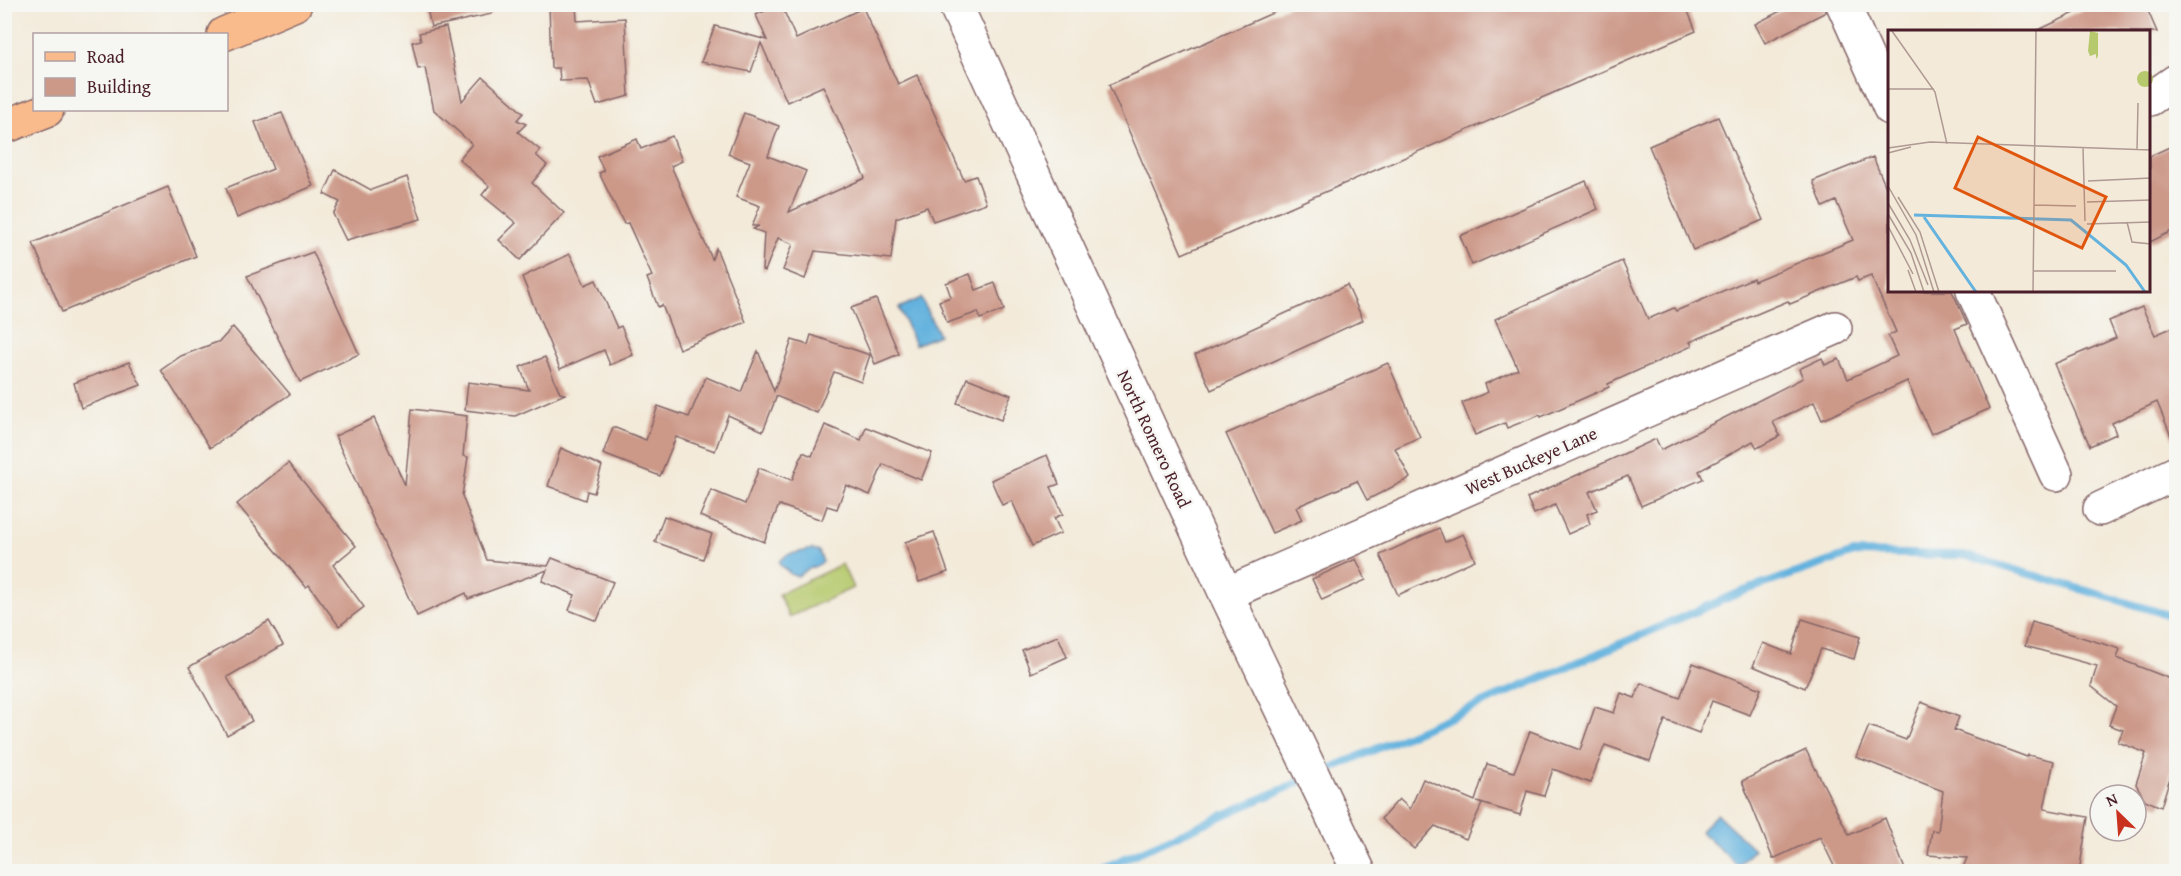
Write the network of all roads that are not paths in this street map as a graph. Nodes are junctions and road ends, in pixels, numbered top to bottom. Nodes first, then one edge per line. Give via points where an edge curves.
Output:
1 (295, 4) edge
2 (955, 4) edge
3 (1843, 4) edge
4 (226, 33) edge
5 (2176, 81) edge
6 (2151, 98) edge
7 (1888, 104) edge
8 (44, 111) edge
9 (4, 127) edge
10 (1973, 292) edge
11 (1835, 328) dead end
12 (2176, 473) edge
13 (2056, 474) dead end
14 (2100, 509) dead end
15 (1226, 594) junction
16 (1359, 872) edge

1 - 4 main road
2 - 15 street, North Romero Road
3 - 7 street
5 - 6 street
8 - 9 main road
10 - 13 street
11 - 15 street, West Buckeye Lane
12 - 14 street
15 - 16 street, North Romero Road

